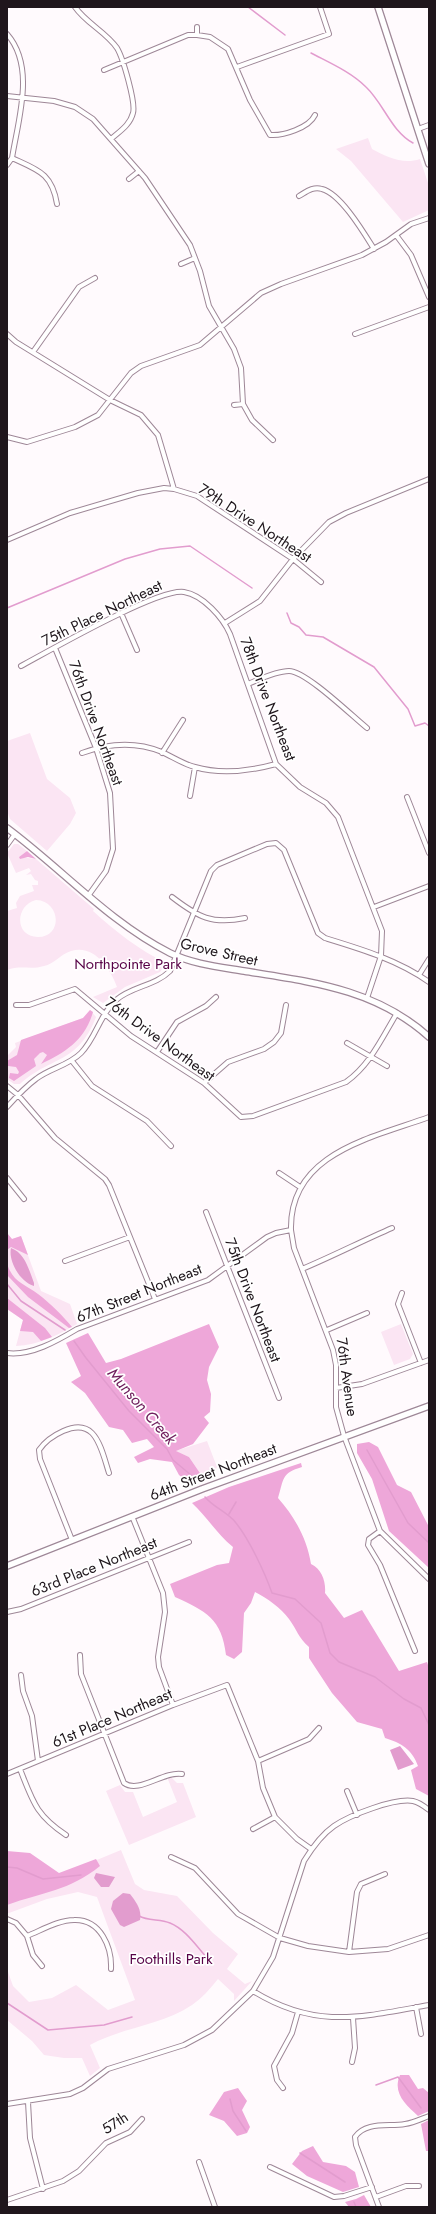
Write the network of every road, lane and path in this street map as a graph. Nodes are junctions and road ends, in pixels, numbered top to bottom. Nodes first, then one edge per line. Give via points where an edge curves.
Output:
1 (75, 7) edge
2 (378, 7) edge
3 (323, 8) edge
4 (197, 27) dead end
5 (7, 34) edge
6 (197, 35) junction
7 (123, 61) junction
8 (237, 67) junction
9 (104, 70) dead end
10 (7, 96) edge
11 (22, 96) junction
12 (315, 115) dead end
13 (429, 125) edge
14 (418, 129) junction
15 (111, 139) junction
16 (12, 158) junction
17 (429, 164) edge
18 (7, 165) edge
19 (139, 171) junction
20 (129, 179) dead end
21 (299, 196) dead end
22 (57, 204) dead end
23 (429, 218) edge
24 (396, 234) junction
25 (374, 250) junction
26 (195, 258) junction
27 (181, 264) dead end
28 (95, 278) dead end
29 (429, 298) edge
30 (429, 307) edge
31 (222, 328) junction
32 (7, 334) edge
33 (355, 334) dead end
34 (33, 352) junction
35 (110, 400) junction
36 (243, 404) junction
37 (234, 405) dead end
38 (7, 437) edge
39 (273, 440) dead end
40 (429, 479) edge
41 (174, 489) junction
42 (7, 540) edge
43 (293, 559) junction
44 (321, 582) dead end
45 (195, 597) joint
46 (122, 613) junction
47 (225, 624) junction
48 (55, 648) junction
49 (138, 650) dead end
50 (21, 666) dead end
51 (248, 684) junction
52 (183, 720) dead end
53 (366, 728) dead end
54 (96, 748) junction
55 (82, 753) dead end
56 (162, 753) junction
57 (276, 764) junction
58 (195, 767) junction
59 (190, 796) dead end
60 (407, 797) dead end
61 (7, 828) edge
62 (15, 834) junction
63 (7, 845) edge
64 (429, 853) edge
65 (429, 886) edge
66 (88, 896) junction
67 (172, 897) dead end
68 (374, 907) junction
69 (193, 913) junction
70 (245, 918) dead end
71 (176, 955) junction
72 (381, 956) junction
73 (429, 959) edge
74 (419, 975) junction
75 (429, 982) edge
76 (216, 997) dead end
77 (367, 998) junction
78 (286, 1005) dead end
79 (16, 1006) dead end
80 (397, 1014) junction
81 (104, 1015) junction
82 (429, 1038) edge
83 (347, 1043) dead end
84 (157, 1052) junction
85 (371, 1057) junction
86 (72, 1061) junction
87 (387, 1066) dead end
88 (204, 1083) junction
89 (7, 1086) edge
90 (18, 1095) junction
91 (7, 1106) edge
92 (429, 1117) edge
93 (171, 1146) dead end
94 (279, 1173) dead end
95 (7, 1178) edge
96 (300, 1187) junction
97 (24, 1199) dead end
98 (206, 1212) dead end
99 (392, 1228) dead end
100 (291, 1230) junction
101 (130, 1237) junction
102 (65, 1261) dead end
103 (227, 1266) junction
104 (302, 1269) junction
105 (402, 1293) dead end
106 (155, 1299) junction
107 (367, 1312) dead end
108 (327, 1330) junction
109 (7, 1352) edge
110 (429, 1360) edge
111 (421, 1363) junction
112 (336, 1388) junction
113 (279, 1398) dead end
114 (429, 1406) edge
115 (344, 1436) junction
116 (109, 1473) dead end
117 (132, 1516) junction
118 (380, 1531) junction
119 (72, 1540) junction
120 (189, 1542) dead end
121 (149, 1558) junction
122 (7, 1566) edge
123 (429, 1579) edge
124 (7, 1612) edge
125 (415, 1651) dead end
126 (80, 1655) dead end
127 (21, 1675) dead end
128 (173, 1705) junction
129 (319, 1728) dead end
130 (104, 1734) junction
131 (38, 1761) junction
132 (258, 1761) junction
133 (20, 1769) junction
134 (7, 1774) edge
135 (182, 1774) dead end
136 (348, 1791) dead end
137 (429, 1810) edge
138 (357, 1815) junction
139 (274, 1817) junction
140 (253, 1829) dead end
141 (66, 1835) dead end
142 (311, 1849) junction
143 (170, 1857) dead end
144 (385, 1874) dead end
145 (7, 1919) edge
146 (429, 1935) edge
147 (27, 1936) junction
148 (280, 1938) junction
149 (349, 1952) junction
150 (42, 1966) dead end
151 (111, 1969) dead end
152 (252, 1991) junction
153 (429, 2005) edge
154 (416, 2007) junction
155 (298, 2012) junction
156 (353, 2018) junction
157 (421, 2034) dead end
158 (352, 2062) dead end
159 (283, 2088) dead end
160 (28, 2102) junction
161 (7, 2104) edge
162 (429, 2116) edge
163 (142, 2119) dead end
164 (199, 2162) dead end
165 (270, 2167) dead end
166 (419, 2186) dead end
167 (372, 2187) junction
168 (44, 2188) junction
169 (376, 2197) junction
170 (7, 2200) edge
171 (215, 2207) edge
172 (379, 2207) edge

1 - 7 street via 116,47
2 - 14 street
3 - 8 street via 329,34
4 - 6 street
5 - 11 street via 23,68
6 - 7 street via 188,35
6 - 8 street via 220,42 228,49
7 - 9 street
7 - 15 street via 134,112 127,125
8 - 12 street via 250,100 270,134 303,127 310,123
10 - 11 street
11 - 15 street via 75,107 93,119
11 - 16 street
13 - 14 street
14 - 17 street
15 - 19 street
16 - 18 street
16 - 22 street via 41,172 54,189
19 - 20 street
19 - 26 street via 190,245
21 - 25 street via 313,188 322,189 334,196 361,228
23 - 24 street via 410,224
24 - 25 street
24 - 29 street via 411,255
25 - 31 street via 264,292 255,297
26 - 27 street
26 - 31 street via 209,306
28 - 34 street via 79,287
30 - 33 street
31 - 35 street via 196,347 141,366 131,373
31 - 36 street via 241,368
32 - 34 street
34 - 35 street
35 - 38 street via 98,415 50,437 27,442
35 - 41 street via 128,408 150,424 160,440
36 - 37 street
36 - 39 street via 252,420
40 - 43 street via 329,522
41 - 42 street via 164,488 138,493 70,513
41 - 43 street, 79th Drive Northeast via 196,496
43 - 44 street, 79th Drive Northeast
43 - 47 street via 260,601
45 - 46 street, 75th Place Northeast via 185,592 173,592
45 - 47 street, 78th Drive Northeast
46 - 48 street, 75th Place Northeast
46 - 49 street
47 - 51 street, 78th Drive Northeast
48 - 50 street, 75th Place Northeast
48 - 54 street, 76th Drive Northeast
51 - 53 street via 281,672 296,672 308,679
51 - 57 street, 78th Drive Northeast
52 - 56 street
54 - 55 street
54 - 56 street via 129,744
54 - 66 street, 76th Drive Northeast via 110,793 113,849 106,871
56 - 58 street
57 - 58 street via 238,772
57 - 68 street, 78th Drive Northeast via 289,778 334,811
58 - 59 street
60 - 64 street
61 - 62 street, Grove Street
62 - 63 street
62 - 66 street, Grove Street
65 - 68 street
66 - 71 street, Grove Street via 130,928
67 - 69 street
68 - 72 street, 78th Drive Northeast via 382,931
69 - 70 street via 207,919 228,922
69 - 71 street
69 - 72 street via 211,871 217,864 272,843 280,845 284,850 318,933 325,938
71 - 77 street, Grove Street via 224,968 322,984
71 - 81 street via 170,971 162,978 126,993 116,1000
72 - 74 street
72 - 77 street, 78th Drive Northeast
73 - 74 street
74 - 75 street
76 - 84 street via 206,1006 177,1022
77 - 80 street, Grove Street
78 - 88 street via 280,1033 274,1042 264,1049 228,1062
79 - 81 street, 76th Drive Northeast via 29,1005 75,989
80 - 82 street, Grove Street
80 - 85 street
81 - 84 street, 76th Drive Northeast via 140,1043
81 - 86 street via 86,1047
83 - 85 street
84 - 88 street, 76th Drive Northeast
85 - 87 street
85 - 88 street, 76th Drive Northeast via 346,1082 253,1116 241,1117
86 - 90 street via 36,1079
86 - 93 street via 92,1086 148,1121
89 - 90 street
90 - 91 street
90 - 101 street via 55,1138 105,1179
92 - 96 street via 342,1149 324,1160
94 - 96 street
95 - 97 street
96 - 100 street via 293,1206
98 - 103 street, 75th Drive Northeast
99 - 104 street
100 - 103 street, 67th Street Northeast via 267,1237
100 - 104 street, 76th Avenue
101 - 102 street
101 - 106 street
103 - 106 street, 67th Street Northeast via 208,1280
103 - 113 street, 75th Drive Northeast
104 - 108 street, 76th Avenue
105 - 111 street via 398,1304
106 - 109 street, 67th Street Northeast via 77,1329 60,1340 36,1349
107 - 108 street
108 - 112 street, 76th Avenue via 336,1365
110 - 111 street
111 - 112 street via 362,1384
112 - 115 street, 76th Avenue via 336,1407
114 - 115 street, 64th Street Northeast
115 - 117 street, 64th Street Northeast
115 - 118 street, 76th Avenue
116 - 119 street via 92,1433 81,1428 72,1428 49,1439 39,1450 40,1459
117 - 119 street, 64th Street Northeast
117 - 121 street
118 - 123 street, 76th Avenue
118 - 125 street via 370,1539 370,1552 380,1565
119 - 122 street, 64th Street Northeast
120 - 121 street, 63rd Place Northeast
121 - 124 street, 63rd Place Northeast
121 - 128 street via 165,1603 158,1657 159,1667
126 - 130 street via 81,1674
127 - 131 street via 23,1691 32,1716
128 - 130 street, 61st Place Northeast
128 - 132 street, 61st Place Northeast via 227,1685
129 - 132 street via 309,1739
130 - 131 street, 61st Place Northeast
130 - 135 street via 122,1779 129,1786 135,1787 174,1773
131 - 133 street, 61st Place Northeast
132 - 139 street via 259,1775
133 - 134 street, 61st Place Northeast
133 - 141 street via 38,1810 46,1821
136 - 138 street
137 - 138 street via 414,1801 396,1801
138 - 142 street via 335,1826
139 - 140 street
139 - 142 street
142 - 148 street via 298,1875
143 - 148 street via 195,1868 238,1914
144 - 149 street via 361,1884
145 - 147 street via 16,1923
146 - 149 street via 388,1949
147 - 150 street via 34,1955
147 - 151 street via 63,1922 75,1920 92,1925 100,1931 108,1946
148 - 149 street via 308,1946
148 - 152 street via 273,1957
152 - 155 street via 276,2005
152 - 160 street via 212,2030 184,2046 118,2065 70,2094
153 - 154 street
154 - 156 street
154 - 157 street
155 - 156 street
155 - 159 street via 292,2033 274,2066 277,2080
156 - 158 street via 355,2048
160 - 161 street
160 - 168 street via 30,2138
162 - 167 street via 406,2124 372,2126 355,2137
163 - 168 street, 57th via 130,2132 100,2148 78,2171
164 - 171 street
165 - 167 street via 334,2197
166 - 169 street via 406,2186
167 - 169 street
168 - 170 street, 57th
169 - 172 street

